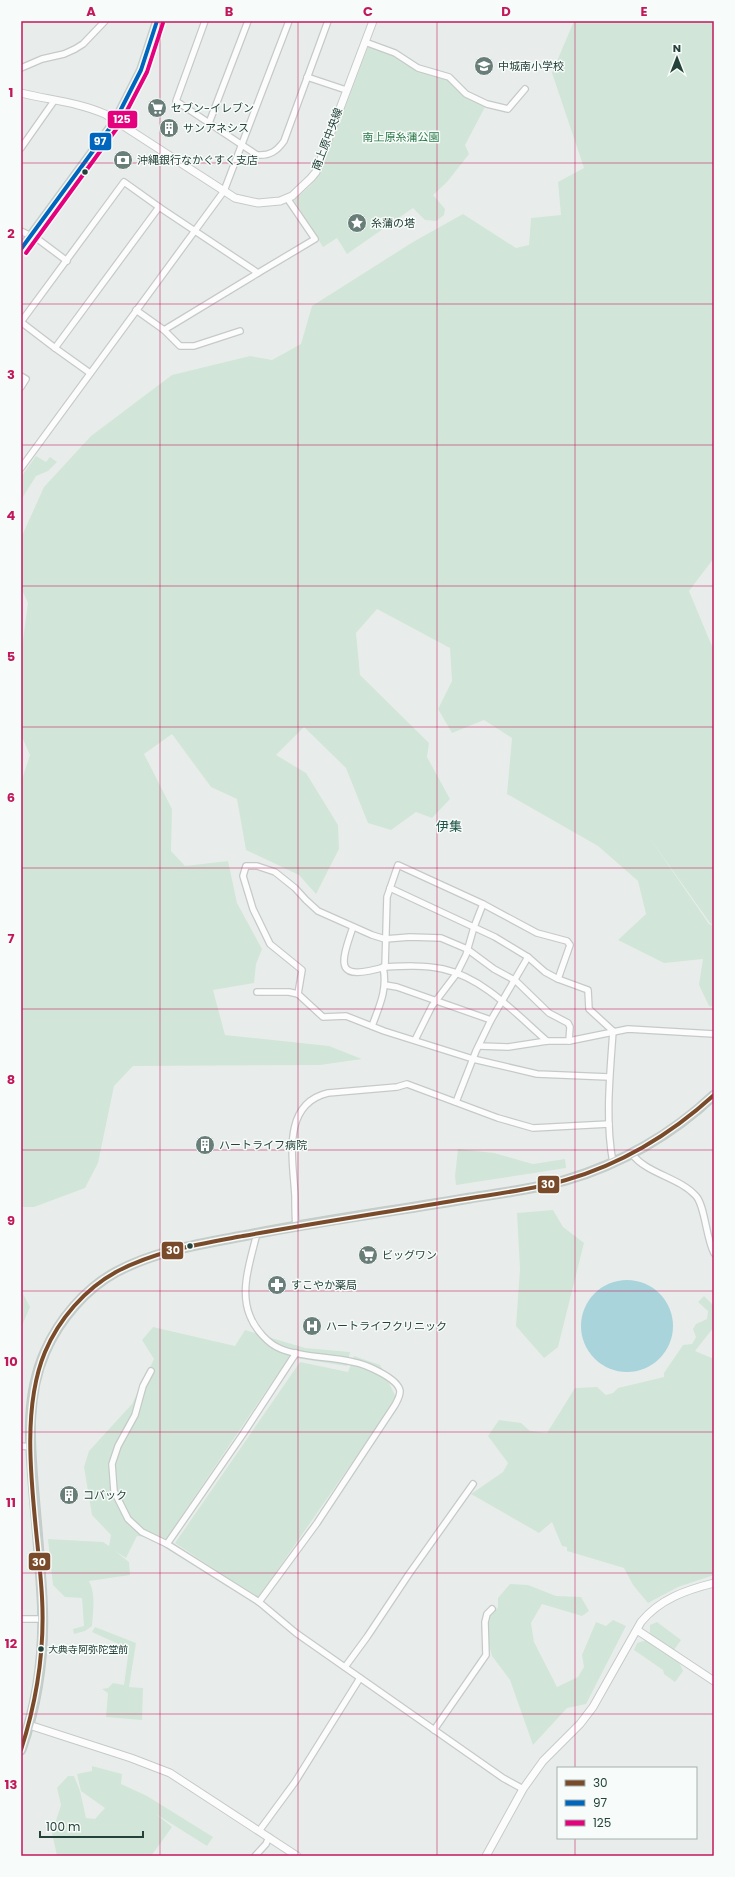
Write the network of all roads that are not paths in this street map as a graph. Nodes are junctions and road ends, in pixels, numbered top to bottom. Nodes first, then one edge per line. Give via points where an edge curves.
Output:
1 (105, 21) edge
2 (157, 21) edge
3 (205, 21) edge
4 (248, 21) edge
5 (289, 21) edge
6 (328, 21) edge
7 (373, 21) edge
8 (365, 42) junction
9 (21, 68) edge
10 (308, 77) junction
11 (525, 89) dead end
12 (346, 90) junction
13 (21, 93) edge
14 (54, 101) junction
15 (115, 121) junction
16 (209, 123) junction
17 (242, 145) junction
18 (21, 148) edge
19 (224, 191) junction
20 (288, 198) junction
21 (159, 207) junction
22 (21, 231) edge
23 (195, 231) junction
24 (31, 236) junction
25 (21, 249) edge
26 (67, 261) junction
27 (258, 273) junction
28 (136, 310) junction
29 (21, 322) edge
30 (164, 330) junction
31 (240, 331) dead end
32 (55, 348) junction
33 (90, 373) junction
34 (21, 376) edge
35 (21, 387) edge
36 (21, 468) edge
37 (390, 888) junction
38 (483, 904) junction
39 (353, 927) junction
40 (474, 927) junction
41 (385, 939) junction
42 (467, 949) junction
43 (528, 957) junction
44 (384, 967) junction
45 (457, 972) junction
46 (558, 979) junction
47 (516, 980) junction
48 (385, 985) junction
49 (257, 992) dead end
50 (298, 994) junction
51 (435, 1001) junction
52 (502, 1002) junction
53 (491, 1020) junction
54 (372, 1026) junction
55 (613, 1031) junction
56 (714, 1034) edge
57 (415, 1040) junction
58 (547, 1041) junction
59 (569, 1041) junction
60 (479, 1046) junction
61 (473, 1059) junction
62 (609, 1077) junction
63 (713, 1096) edge
64 (456, 1102) junction
65 (609, 1124) junction
66 (632, 1154) junction
67 (613, 1163) junction
68 (296, 1226) junction
69 (257, 1233) junction
70 (714, 1252) edge
71 (296, 1353) junction
72 (151, 1371) dead end
73 (21, 1446) edge
74 (31, 1446) junction
75 (473, 1484) dead end
76 (167, 1544) junction
77 (714, 1583) edge
78 (259, 1602) junction
79 (492, 1609) dead end
80 (21, 1619) edge
81 (42, 1619) junction
82 (637, 1630) junction
83 (345, 1667) junction
84 (360, 1678) junction
85 (714, 1681) edge
86 (29, 1725) junction
87 (434, 1730) junction
88 (21, 1750) edge
89 (523, 1789) junction
90 (259, 1831) junction
91 (269, 1838) junction
92 (255, 1856) edge
93 (297, 1856) edge
94 (486, 1856) edge

1 - 9 street via 75,49 42,58
2 - 15 main road via 138,77
3 - 16 street via 176,101
4 - 16 street
5 - 17 street
6 - 10 street
7 - 8 street, 南上原中央線
8 - 11 street via 395,53 418,68 449,77 466,94 487,104 508,109
8 - 12 street, 南上原中央線
10 - 12 street
10 - 17 street via 280,147 263,156
12 - 20 street, 南上原中央線 via 316,172
13 - 14 street, 南上原中央線
14 - 15 street, 南上原中央線 via 88,107
14 - 18 street
15 - 19 street, 南上原中央線
15 - 24 main road
16 - 17 street
17 - 19 street
19 - 20 street, 南上原中央線 via 235,198 258,203
19 - 23 street
20 - 27 street via 315,239
21 - 23 street
21 - 26 street via 124,182
21 - 32 street
22 - 24 street
23 - 27 street
23 - 28 street
24 - 25 main road
24 - 26 street
26 - 29 street
27 - 30 street
28 - 30 street
28 - 33 street
29 - 32 street
30 - 31 street via 180,346 194,346
32 - 33 street
33 - 36 street
34 - 35 street via 26,379
37 - 38 street via 398,865
37 - 40 street
37 - 41 street
38 - 40 street
38 - 46 street via 537,933 567,941 570,944
39 - 41 street
39 - 44 street via 344,954 346,969 355,972
39 - 50 street via 318,911 275,872 257,866 246,866 243,876 253,909 270,944 302,970
40 - 42 street
40 - 43 street
41 - 42 street via 441,938
41 - 44 street
42 - 45 street
42 - 47 street via 494,969
43 - 46 street via 545,972
43 - 47 street
44 - 45 street via 429,967
44 - 48 street
45 - 51 street
45 - 52 street via 472,979
46 - 55 street via 588,990 589,1009
47 - 52 street
47 - 59 street via 550,1013 568,1024
48 - 51 street
48 - 54 street
49 - 50 street
50 - 54 street via 323,1017 346,1016
51 - 53 street
51 - 57 street
52 - 53 street
52 - 58 street
53 - 60 street
54 - 57 street
55 - 56 street via 628,1029
55 - 59 street
55 - 62 street
57 - 61 street
58 - 59 street
58 - 60 street via 508,1047
60 - 61 street
61 - 62 street via 537,1074
61 - 64 street
62 - 65 street
63 - 66 highway via 668,1132
64 - 65 street via 533,1128
64 - 68 street via 407,1084 397,1088 328,1093 312,1098 304,1105 296,1122 292,1143
65 - 67 street
66 - 67 highway
66 - 70 street via 636,1160 668,1177 697,1197
67 - 68 highway via 562,1181 415,1208
68 - 69 highway
69 - 71 street via 246,1278 245,1297 250,1316 263,1336 272,1344
69 - 74 highway via 145,1259 113,1273 84,1297 59,1327 43,1357 33,1392
71 - 76 street
71 - 78 street via 354,1362 392,1380 397,1384 400,1396 317,1522
72 - 76 street via 143,1386 135,1415 118,1446 112,1464 112,1477 114,1491 128,1518 142,1532
73 - 74 street
74 - 81 highway
75 - 83 street
76 - 78 street
77 - 82 street via 666,1600 648,1614
78 - 83 street via 296,1633
79 - 87 street via 487,1614 485,1622 486,1655
80 - 81 street
81 - 86 highway via 42,1650
82 - 85 street
82 - 89 street via 593,1707 580,1724 543,1761
83 - 84 street
84 - 87 street
84 - 90 street via 295,1782
86 - 88 highway
86 - 90 street via 131,1758 170,1774
87 - 89 street
89 - 94 street
90 - 91 street
91 - 92 street
91 - 93 street

